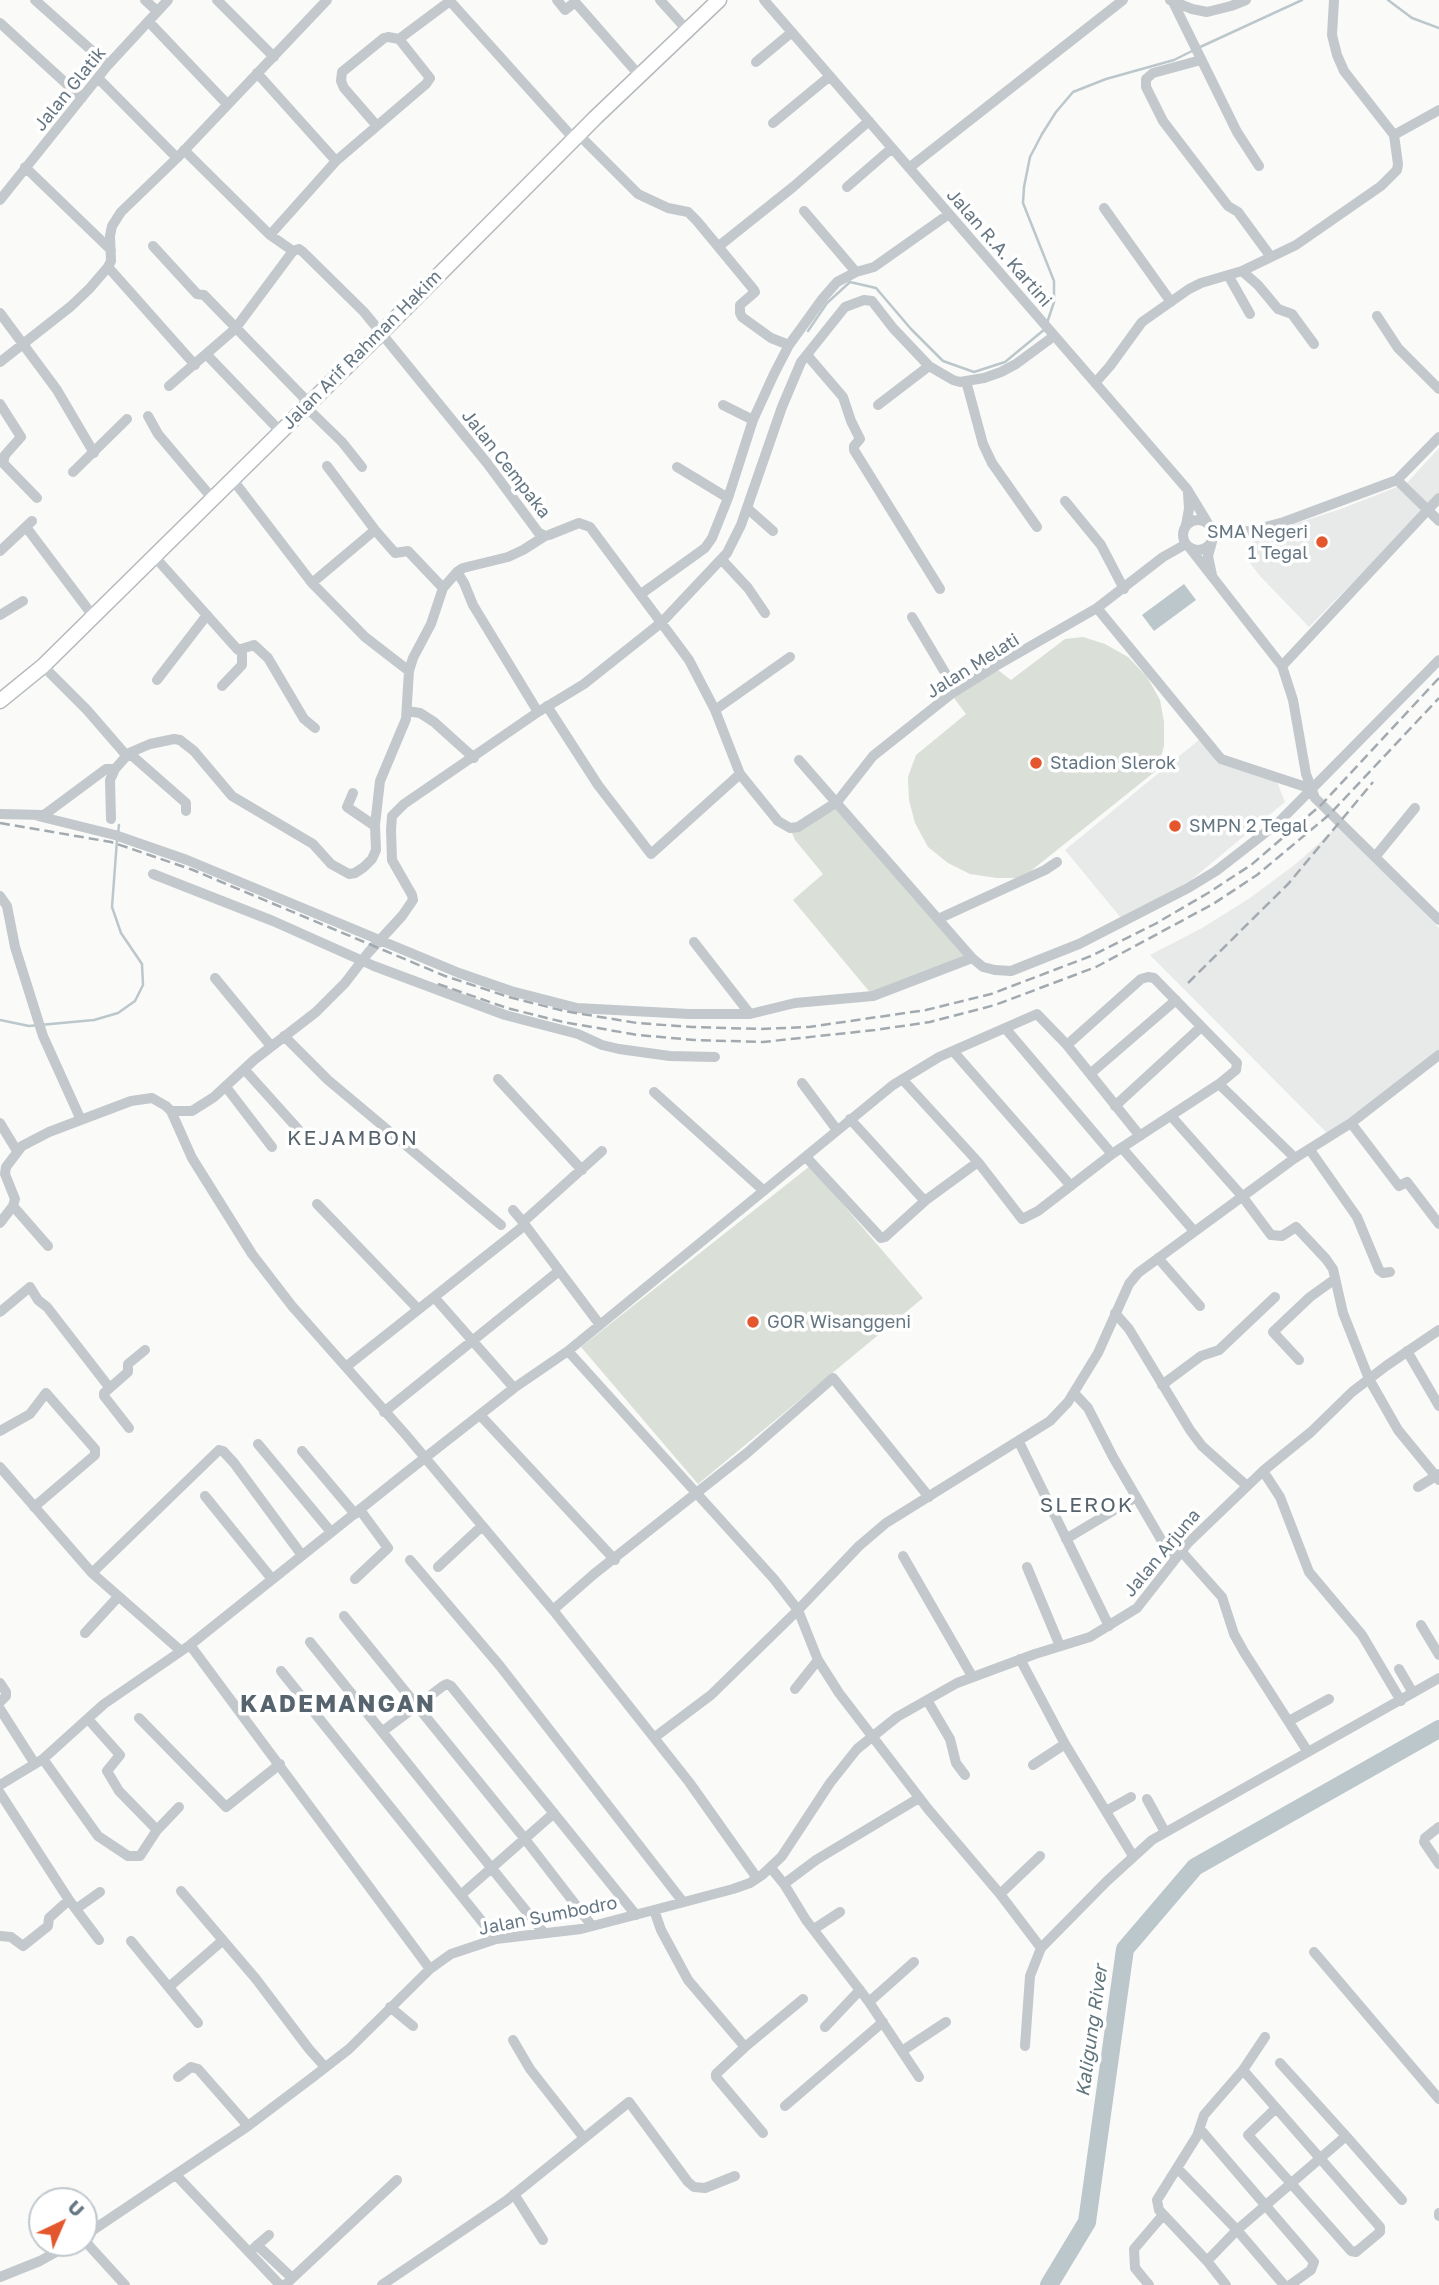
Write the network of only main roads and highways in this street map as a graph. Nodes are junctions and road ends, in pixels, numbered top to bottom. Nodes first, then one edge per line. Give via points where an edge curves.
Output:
1 (719, 0) edge
2 (1, 699) edge

1 - 2 highway, Jalan Arif Rahman Hakim via 43,666

